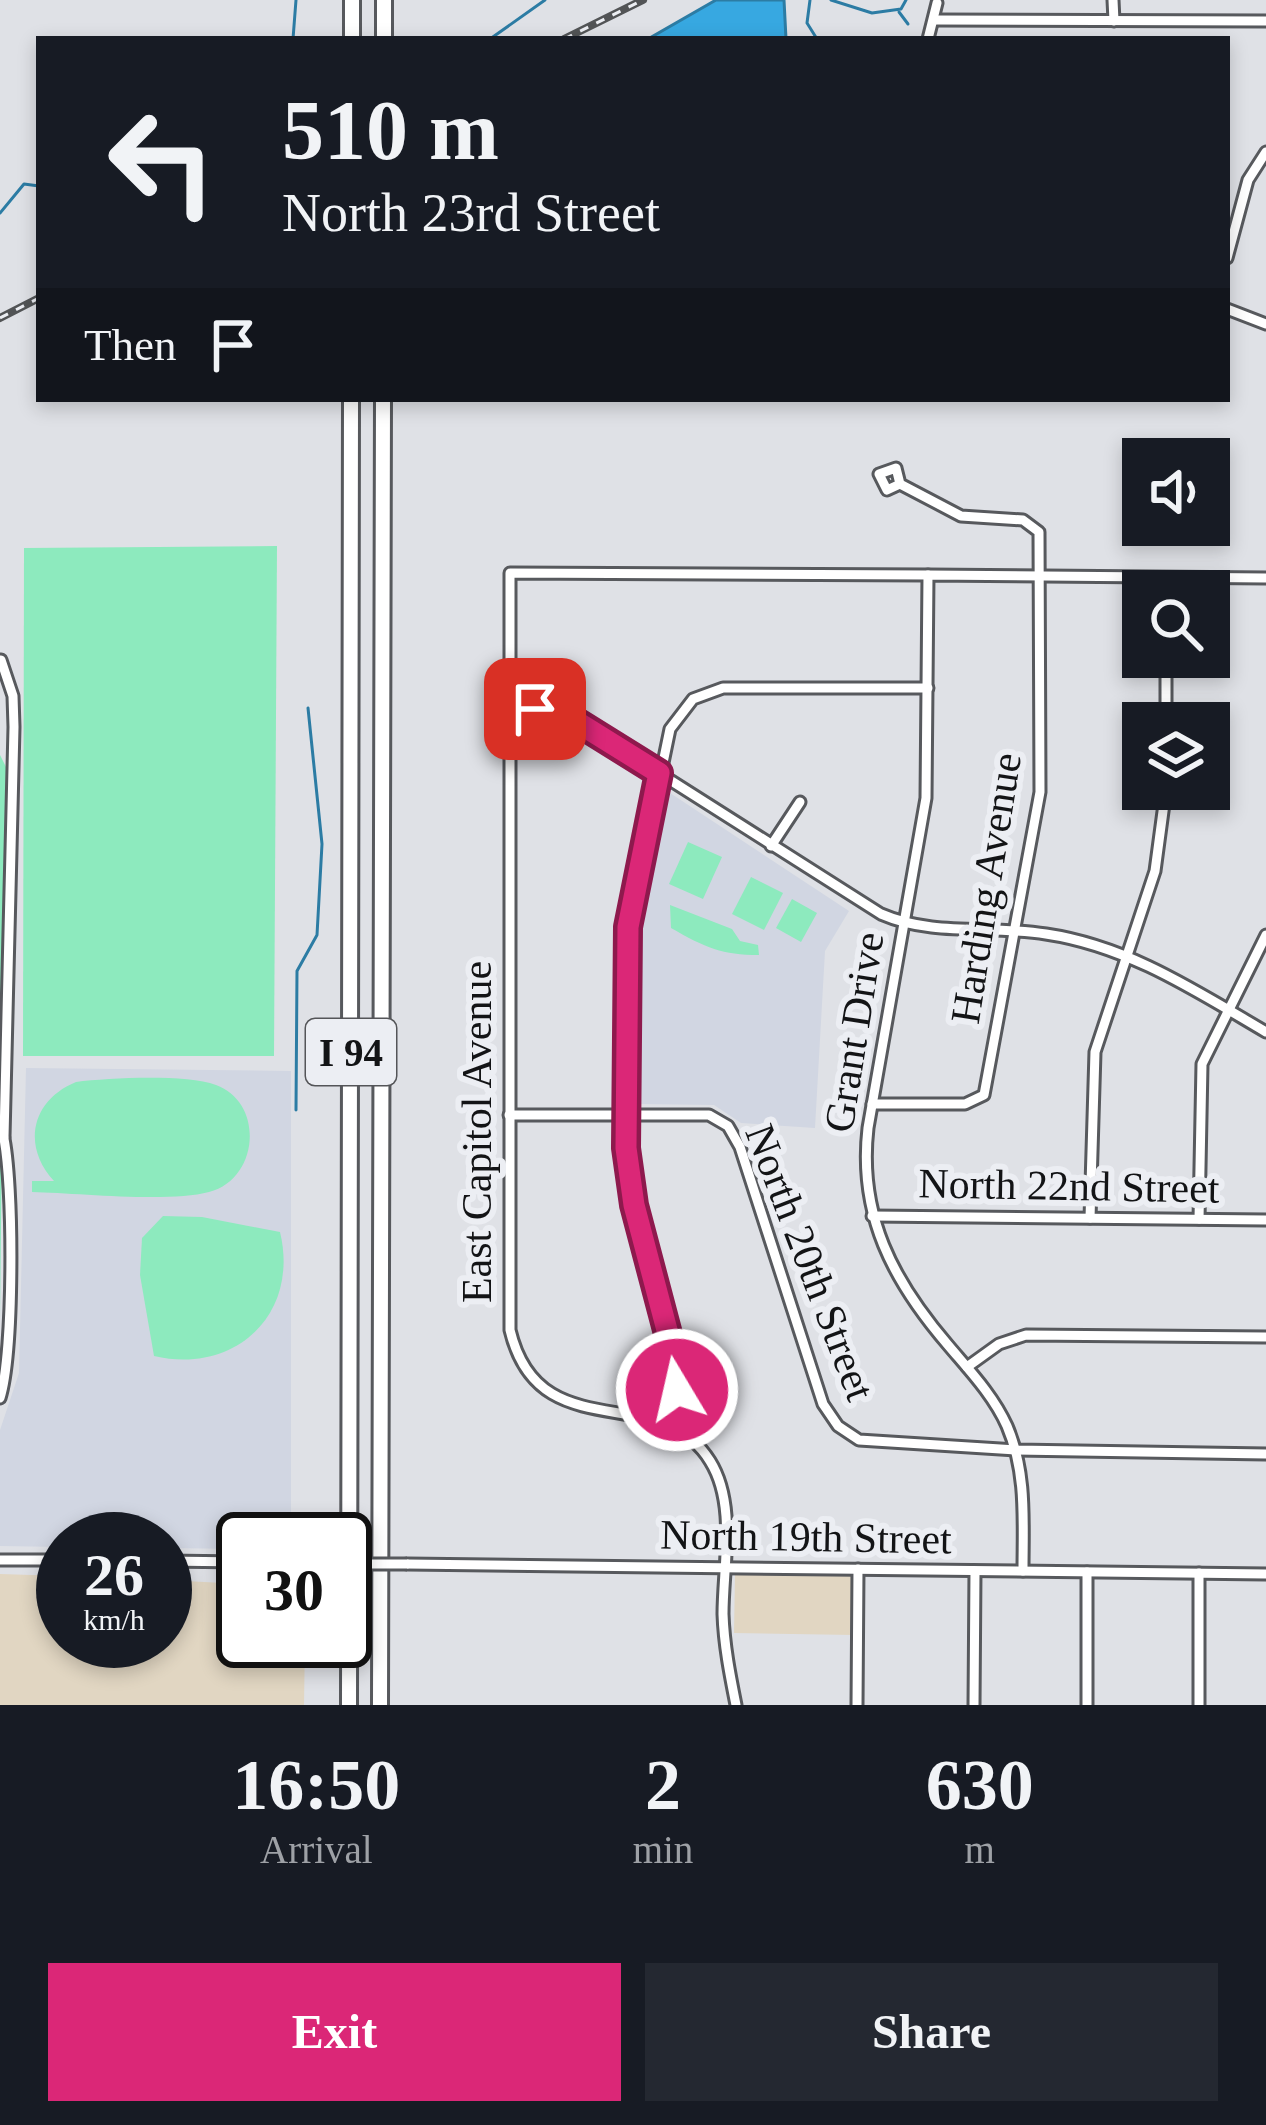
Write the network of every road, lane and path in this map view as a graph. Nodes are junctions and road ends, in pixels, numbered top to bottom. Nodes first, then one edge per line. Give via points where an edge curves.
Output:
1 (352, 0) edge
2 (384, 0) edge
3 (1113, 0) edge
4 (937, 3) dead end
5 (935, 20) junction
6 (1114, 21) junction
7 (1266, 21) edge
8 (352, 36) edge
9 (384, 36) edge
10 (929, 36) edge
11 (1266, 152) edge
12 (1230, 247) edge
13 (1230, 310) edge
14 (1266, 324) edge
15 (351, 402) edge
16 (383, 402) edge
17 (900, 484) dead end
18 (928, 575) junction
19 (1042, 576) junction
20 (1122, 577) edge
21 (1230, 578) edge
22 (1266, 578) edge
23 (2, 660) edge
24 (928, 688) junction
25 (510, 709) junction
26 (659, 773) junction
27 (800, 802) dead end
28 (1164, 810) edge
29 (6, 812) edge
30 (771, 846) junction
31 (904, 923) junction
32 (1016, 930) junction
33 (1266, 935) edge
34 (1125, 955) junction
35 (1227, 1009) junction
36 (1266, 1032) edge
37 (872, 1104) junction
38 (509, 1114) junction
39 (626, 1115) junction
40 (0, 1123) edge
41 (4, 1137) junction
42 (872, 1216) junction
43 (1090, 1218) junction
44 (1199, 1220) junction
45 (1266, 1220) edge
46 (1266, 1336) edge
47 (967, 1367) junction
48 (0, 1398) edge
49 (667, 1425) junction
50 (1016, 1450) junction
51 (1266, 1454) edge
52 (0, 1560) edge
53 (36, 1560) edge
54 (372, 1564) edge
55 (724, 1567) junction
56 (858, 1569) junction
57 (975, 1571) junction
58 (1023, 1571) junction
59 (1087, 1572) junction
60 (1199, 1573) junction
61 (1266, 1574) edge
62 (349, 1705) edge
63 (380, 1705) edge
64 (736, 1705) edge
65 (857, 1705) edge
66 (974, 1705) edge
67 (1087, 1705) edge
68 (1199, 1705) edge

1 - 8 highway
2 - 9 highway
3 - 6 street
4 - 5 street
5 - 6 street
5 - 10 street
6 - 7 street
11 - 12 street via 1248,180
13 - 14 street
15 - 62 highway, I 94
16 - 63 highway, I 94
17 - 19 street, Harding Avenue via 961,516 1029,522 1041,538
18 - 19 street
18 - 24 street, Grant Drive
18 - 25 street, East Capitol Avenue via 509,573
19 - 20 street
19 - 32 street, Harding Avenue via 1040,793
21 - 22 street
23 - 29 street via 13,697
24 - 26 street via 712,690 679,712
24 - 31 street, Grant Drive via 926,798
25 - 26 street via 569,717
25 - 38 street, East Capitol Avenue
26 - 30 street
26 - 39 street via 628,927
27 - 30 street
28 - 34 street via 1160,854
29 - 41 street
30 - 31 street
31 - 32 street
31 - 37 street, Grant Drive
32 - 34 street
32 - 37 street, Harding Avenue via 983,1096 965,1104
33 - 35 street
34 - 35 street
34 - 43 street via 1092,1068
35 - 36 street
35 - 44 street via 1200,1073
37 - 42 street, Grant Drive
38 - 39 street, North 20th Street
38 - 49 street, East Capitol Avenue via 508,1320 520,1360 541,1388 566,1403
39 - 49 street via 632,1194 678,1375
39 - 50 street, North 20th Street via 709,1115 733,1132 823,1404 838,1426 868,1442
40 - 41 street
41 - 48 street via 7,1346
42 - 43 street, North 22nd Street
42 - 47 street, Grant Drive via 899,1282
43 - 44 street, North 22nd Street
44 - 45 street, North 22nd Street
46 - 47 street via 1026,1335
47 - 50 street, Grant Drive
49 - 55 street, East Capitol Avenue via 698,1446 718,1475
50 - 51 street, North 20th Street
50 - 58 street, Grant Drive
52 - 53 street
54 - 55 street, North 19th Street, bridge
55 - 56 street, North 19th Street
55 - 64 street, East Capitol Avenue
56 - 57 street, North 19th Street
56 - 65 street
57 - 58 street, North 19th Street
57 - 66 street
58 - 59 street, North 19th Street
59 - 60 street, North 19th Street
59 - 67 street
60 - 61 street, North 19th Street
60 - 68 street

